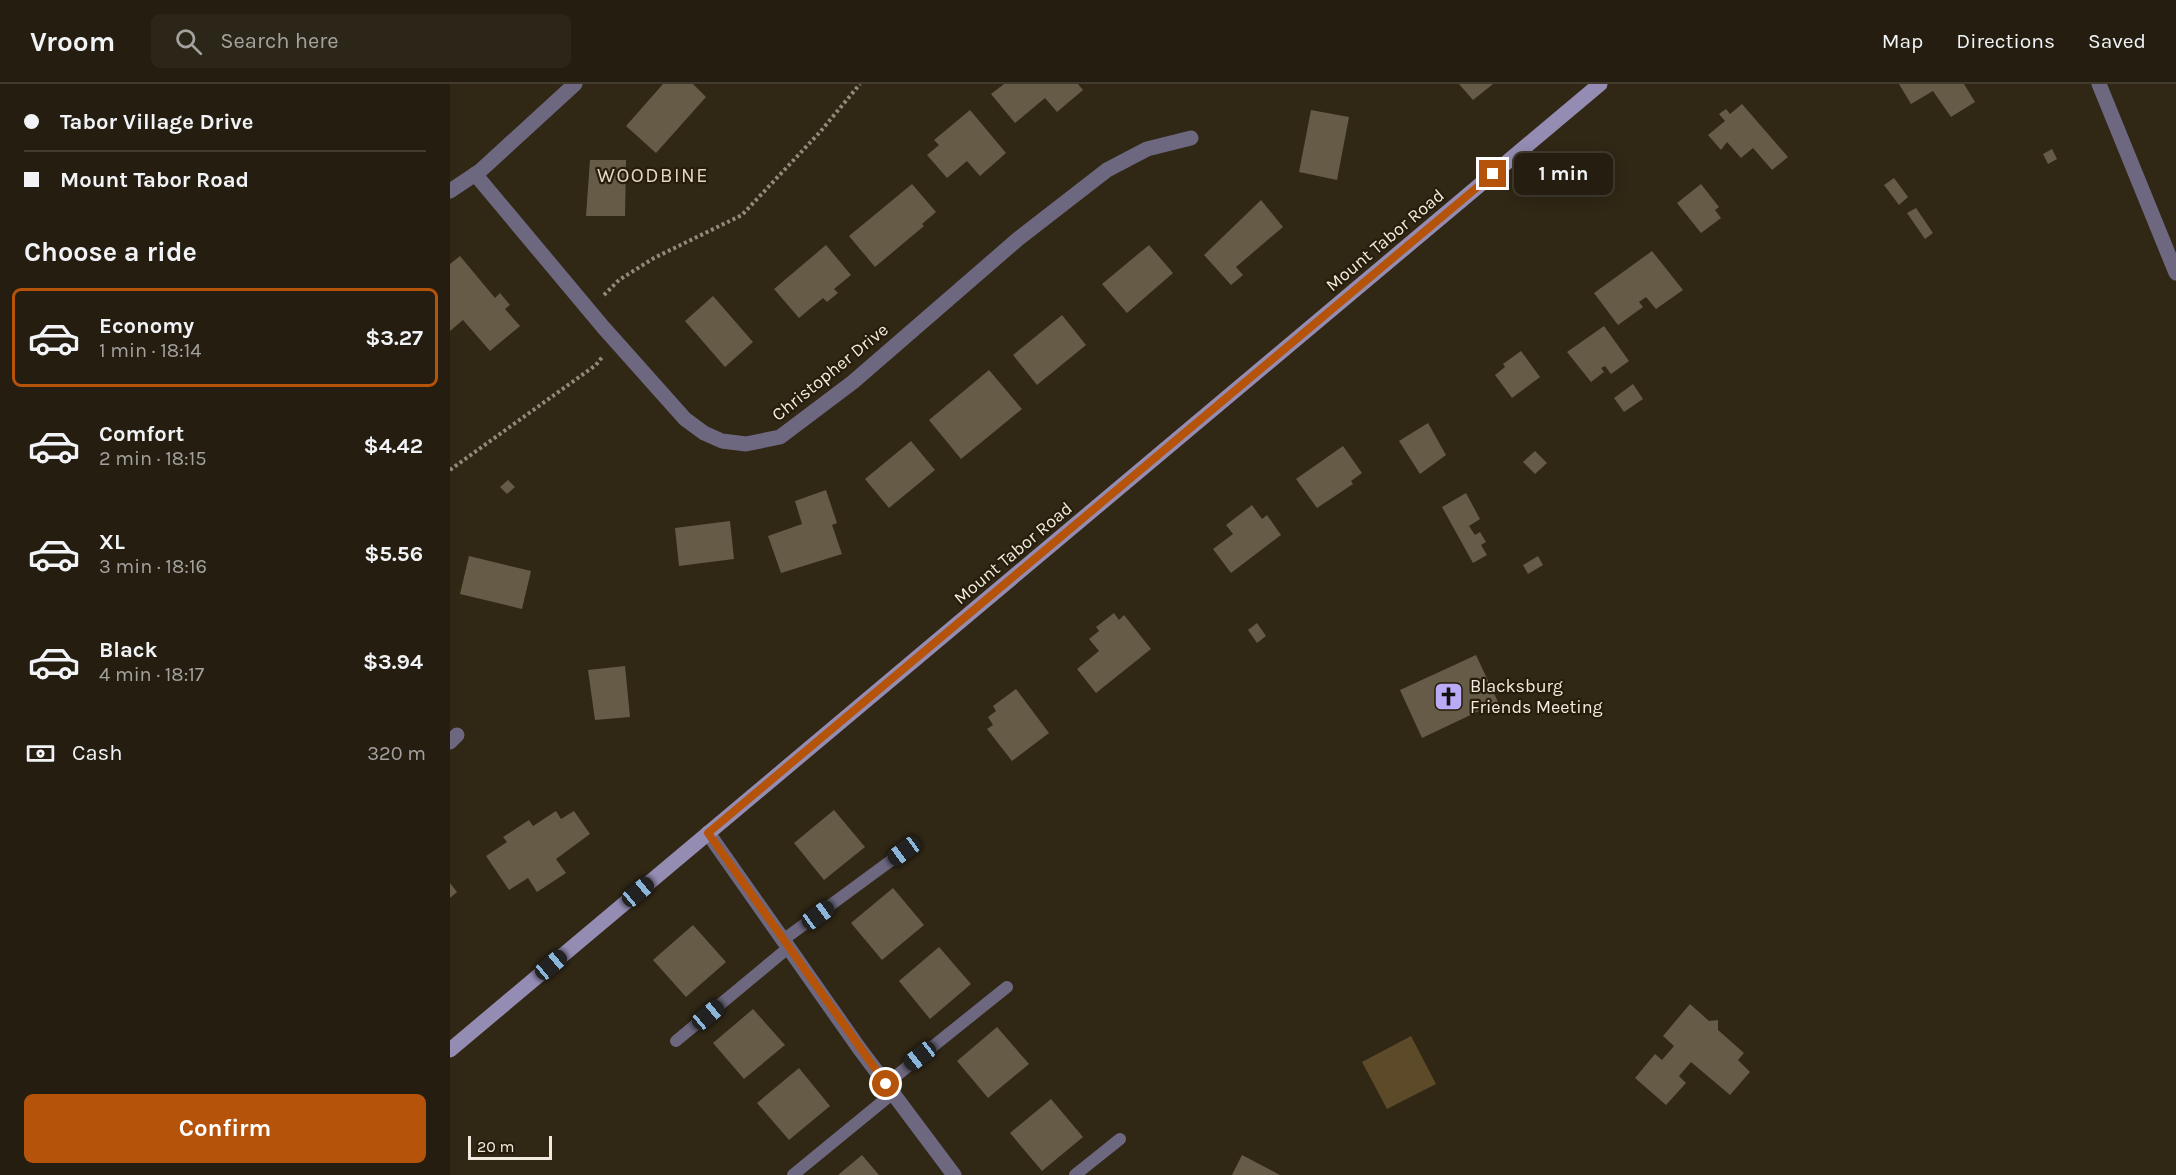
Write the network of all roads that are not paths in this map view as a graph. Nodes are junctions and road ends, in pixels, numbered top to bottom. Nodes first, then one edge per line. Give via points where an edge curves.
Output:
1 (575, 84) edge
2 (1600, 84) edge
3 (2099, 84) edge
4 (1191, 138) dead end
5 (475, 174) junction
6 (450, 191) edge
7 (2176, 273) edge
8 (708, 833) junction
9 (904, 851) dead end
10 (786, 944) junction
11 (1006, 987) dead end
12 (676, 1041) dead end
13 (450, 1050) edge
14 (889, 1089) junction
15 (1120, 1139) dead end
16 (793, 1175) edge
17 (954, 1175) edge
18 (1076, 1175) edge

1 - 5 street
2 - 8 street, Mount Tabor Road
3 - 7 street
4 - 5 street, Christopher Drive via 1147,149 1107,170 1018,239 853,382 780,437 746,444 722,441 685,419
5 - 6 street
8 - 10 street
8 - 13 street, Mount Tabor Road
9 - 10 lane
10 - 12 lane
10 - 14 street
11 - 14 lane
14 - 16 lane
14 - 17 street
15 - 18 lane

